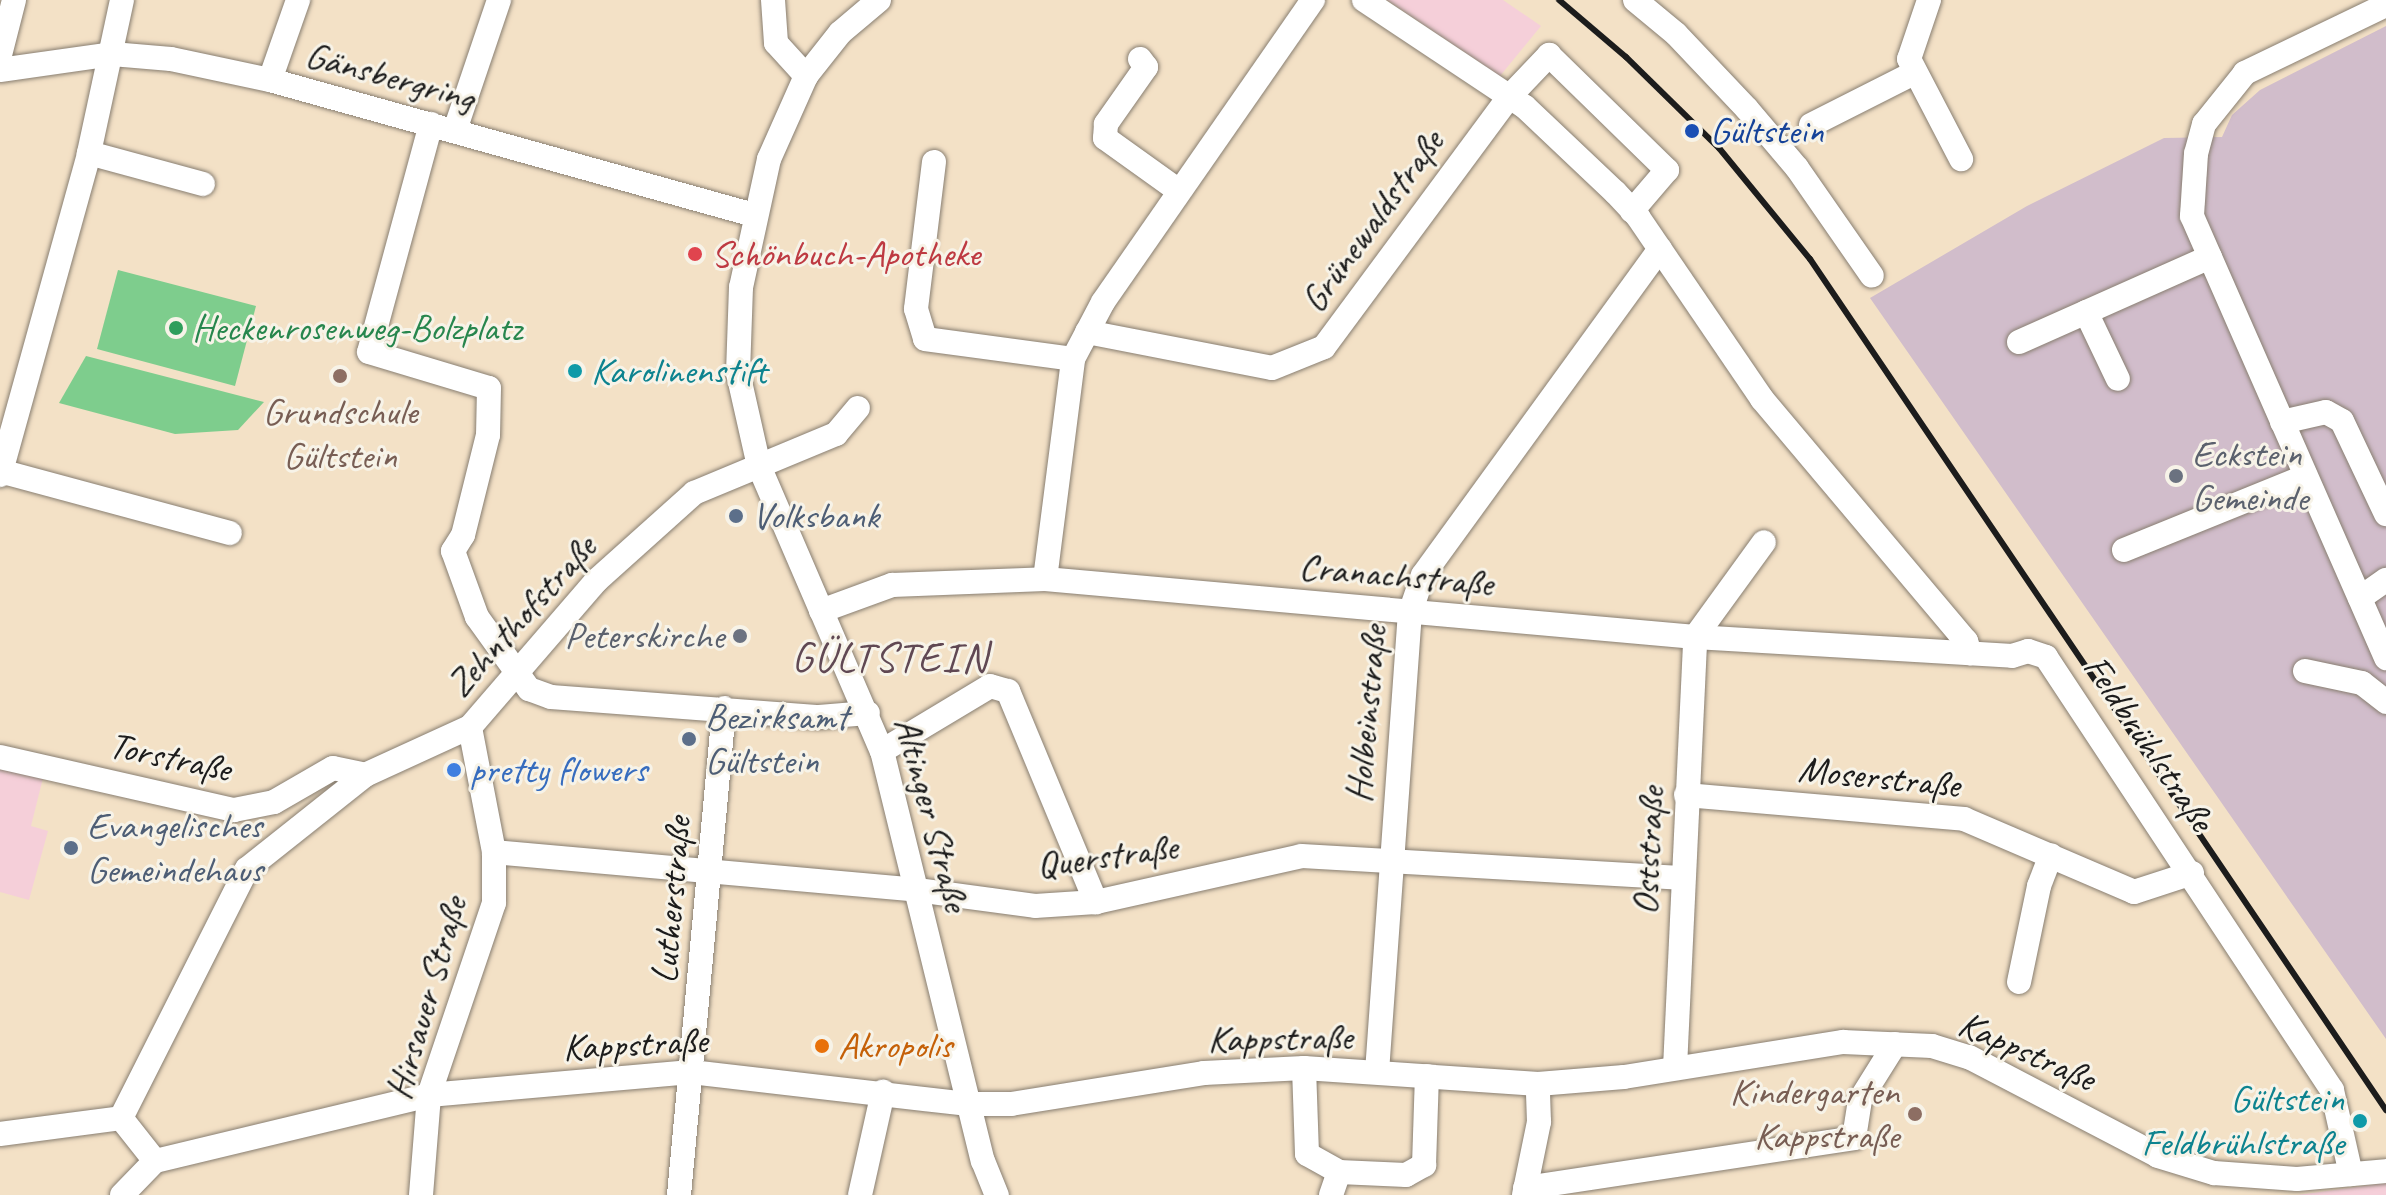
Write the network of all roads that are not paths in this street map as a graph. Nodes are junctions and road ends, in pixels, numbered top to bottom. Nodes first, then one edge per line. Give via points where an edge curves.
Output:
1 (14, 0) edge
2 (122, 0) edge
3 (298, 0) edge
4 (499, 0) edge
5 (773, 0) edge
6 (879, 0) edge
7 (1313, 0) edge
8 (1364, 0) edge
9 (1635, 0) edge
10 (1929, 0) edge
11 (2386, 5) edge
12 (112, 54) junction
13 (0, 55) edge
14 (1140, 59) dead end
15 (0, 70) edge
16 (1912, 74) junction
17 (806, 76) junction
18 (270, 80) junction
19 (1510, 96) junction
20 (431, 124) junction
21 (1811, 125) dead end
22 (455, 130) junction
23 (89, 153) junction
24 (1961, 159) dead end
25 (934, 162) dead end
26 (203, 184) dead end
27 (1179, 191) junction
28 (1632, 211) junction
29 (754, 215) junction
30 (1660, 249) junction
31 (2210, 257) junction
32 (1872, 276) dead end
33 (2086, 312) junction
34 (1087, 332) junction
35 (2019, 342) dead end
36 (1073, 359) junction
37 (2118, 379) dead end
38 (858, 408) dead end
39 (2282, 422) junction
40 (759, 466) junction
41 (0, 472) edge
42 (2306, 476) junction
43 (2386, 514) edge
44 (230, 533) dead end
45 (1764, 542) dead end
46 (2124, 550) dead end
47 (1045, 579) junction
48 (2386, 580) edge
49 (2360, 598) junction
50 (821, 611) junction
51 (1410, 613) junction
52 (1695, 637) junction
53 (1970, 653) junction
54 (2386, 658) edge
55 (516, 668) junction
56 (2305, 671) dead end
57 (2386, 702) edge
58 (724, 708) junction
59 (868, 713) junction
60 (470, 727) junction
61 (882, 751) junction
62 (0, 757) edge
63 (365, 775) junction
64 (1686, 795) junction
65 (494, 852) junction
66 (2051, 855) junction
67 (1390, 858) junction
68 (711, 870) junction
69 (2192, 873) junction
70 (1681, 878) junction
71 (917, 890) junction
72 (1096, 902) junction
73 (2019, 982) dead end
74 (1895, 1044) junction
75 (1304, 1068) junction
76 (1675, 1068) junction
77 (691, 1072) junction
78 (1377, 1072) junction
79 (1427, 1076) junction
80 (1538, 1084) junction
81 (883, 1092) junction
82 (429, 1095) junction
83 (969, 1104) junction
84 (121, 1118) junction
85 (0, 1134) edge
86 (155, 1161) junction
87 (2386, 1171) edge
88 (2351, 1174) junction
89 (1335, 1184) edge
90 (2251, 1187) edge
91 (1524, 1191) edge
92 (122, 1195) edge
93 (421, 1195) edge
94 (679, 1195) edge
95 (860, 1195) edge
96 (997, 1195) edge
97 (1559, 1195) edge

1 - 13 street
2 - 12 street
3 - 18 street
4 - 22 street
5 - 17 street via 776,43
6 - 17 street, Altinger Straße via 840,33
7 - 27 street
8 - 19 street
9 - 32 street via 1676,34 1747,109 1797,168
10 - 16 street via 1909,59
11 - 31 street via 2245,73 2204,124 2196,154 2192,216
12 - 15 street, Gänsbergring
12 - 18 street, Gänsbergring via 171,59
12 - 23 street
14 - 27 street via 1146,67 1106,124 1105,138
16 - 21 street
16 - 24 street via 1922,80
17 - 29 street, Altinger Straße via 769,159
18 - 20 street, Gänsbergring
19 - 28 street
19 - 28 street, Grünewaldstraße via 1549,55 1555,58 1667,170
19 - 34 street, Grünewaldstraße via 1324,347 1272,368
20 - 22 street, Gänsbergring
20 - 55 street via 369,352 489,388 488,435 463,535 453,551 477,617
22 - 29 street, Gänsbergring
23 - 26 street
23 - 41 street
25 - 36 street via 916,309 925,339
27 - 34 street
28 - 30 street
29 - 40 street, Altinger Straße via 741,287 738,373
30 - 51 street, Holbeinstraße via 1423,575
30 - 53 street via 1762,399 1966,641
31 - 33 street
31 - 39 street
33 - 35 street
33 - 37 street
34 - 36 street
36 - 47 street
38 - 40 street, Zehnthofstraße via 836,434
39 - 42 street
39 - 43 street via 2326,412 2342,421
40 - 50 street, Altinger Straße
40 - 55 street, Zehnthofstraße via 694,493 596,581
41 - 44 street
42 - 46 street
42 - 49 street
45 - 52 street
47 - 50 street, Cranachstraße via 892,585
47 - 51 street, Cranachstraße
48 - 49 street
49 - 54 street
50 - 59 street, Altinger Straße
51 - 52 street, Cranachstraße
51 - 67 street, Holbeinstraße
52 - 53 street, Cranachstraße
52 - 64 street, Oststraße
53 - 69 street, Feldbrühlstraße via 2028,651 2050,660
55 - 58 street via 529,689 551,697
55 - 60 street, Zehnthofstraße
56 - 57 street via 2362,683
58 - 59 street via 819,717
58 - 68 street, Lutherstraße
59 - 61 street, Altinger Straße
60 - 63 street, Zehnthofstraße
60 - 65 street, Hirsauer Straße
61 - 71 street, Altinger Straße
61 - 72 street via 990,686 1008,691
62 - 63 street, Torstraße via 234,810 274,802 333,768
63 - 84 street, Zehnthofstraße via 247,869
64 - 66 street, Moserstraße via 1964,819
64 - 70 street, Oststraße
65 - 68 street, Querstraße
65 - 82 street, Hirsauer Straße via 494,903
66 - 69 street, Moserstraße via 2134,892
66 - 73 street via 2039,886
67 - 70 street, Querstraße
67 - 72 street, Querstraße via 1301,856
67 - 78 street, Holbeinstraße
68 - 71 street, Querstraße
68 - 77 street, Lutherstraße
69 - 88 street, Feldbrühlstraße via 2332,1090
70 - 76 street, Oststraße
71 - 72 street, Querstraße via 1035,906
71 - 83 street, Altinger Straße
74 - 76 street, Kappstraße via 1843,1042
74 - 90 street, Kappstraße via 1969,1057 2158,1156
74 - 91 street via 1860,1100 1854,1138
75 - 78 street, Kappstraße
75 - 83 street, Kappstraße via 1204,1073 1011,1104
75 - 89 street via 1307,1154
76 - 80 street, Kappstraße
77 - 81 street, Kappstraße
77 - 82 street, Kappstraße
77 - 94 street, Lutherstraße
78 - 79 street, Kappstraße
79 - 80 street, Kappstraße
79 - 89 street via 1424,1165 1406,1175
80 - 91 street via 1539,1122
81 - 83 street, Kappstraße
81 - 95 street
82 - 86 street, Kappstraße
82 - 93 street, Hirsauer Straße
83 - 96 street, Altinger Straße
84 - 85 street
84 - 86 street
86 - 92 street
87 - 88 street, Kappstraße
88 - 90 street, Kappstraße
91 - 97 street

